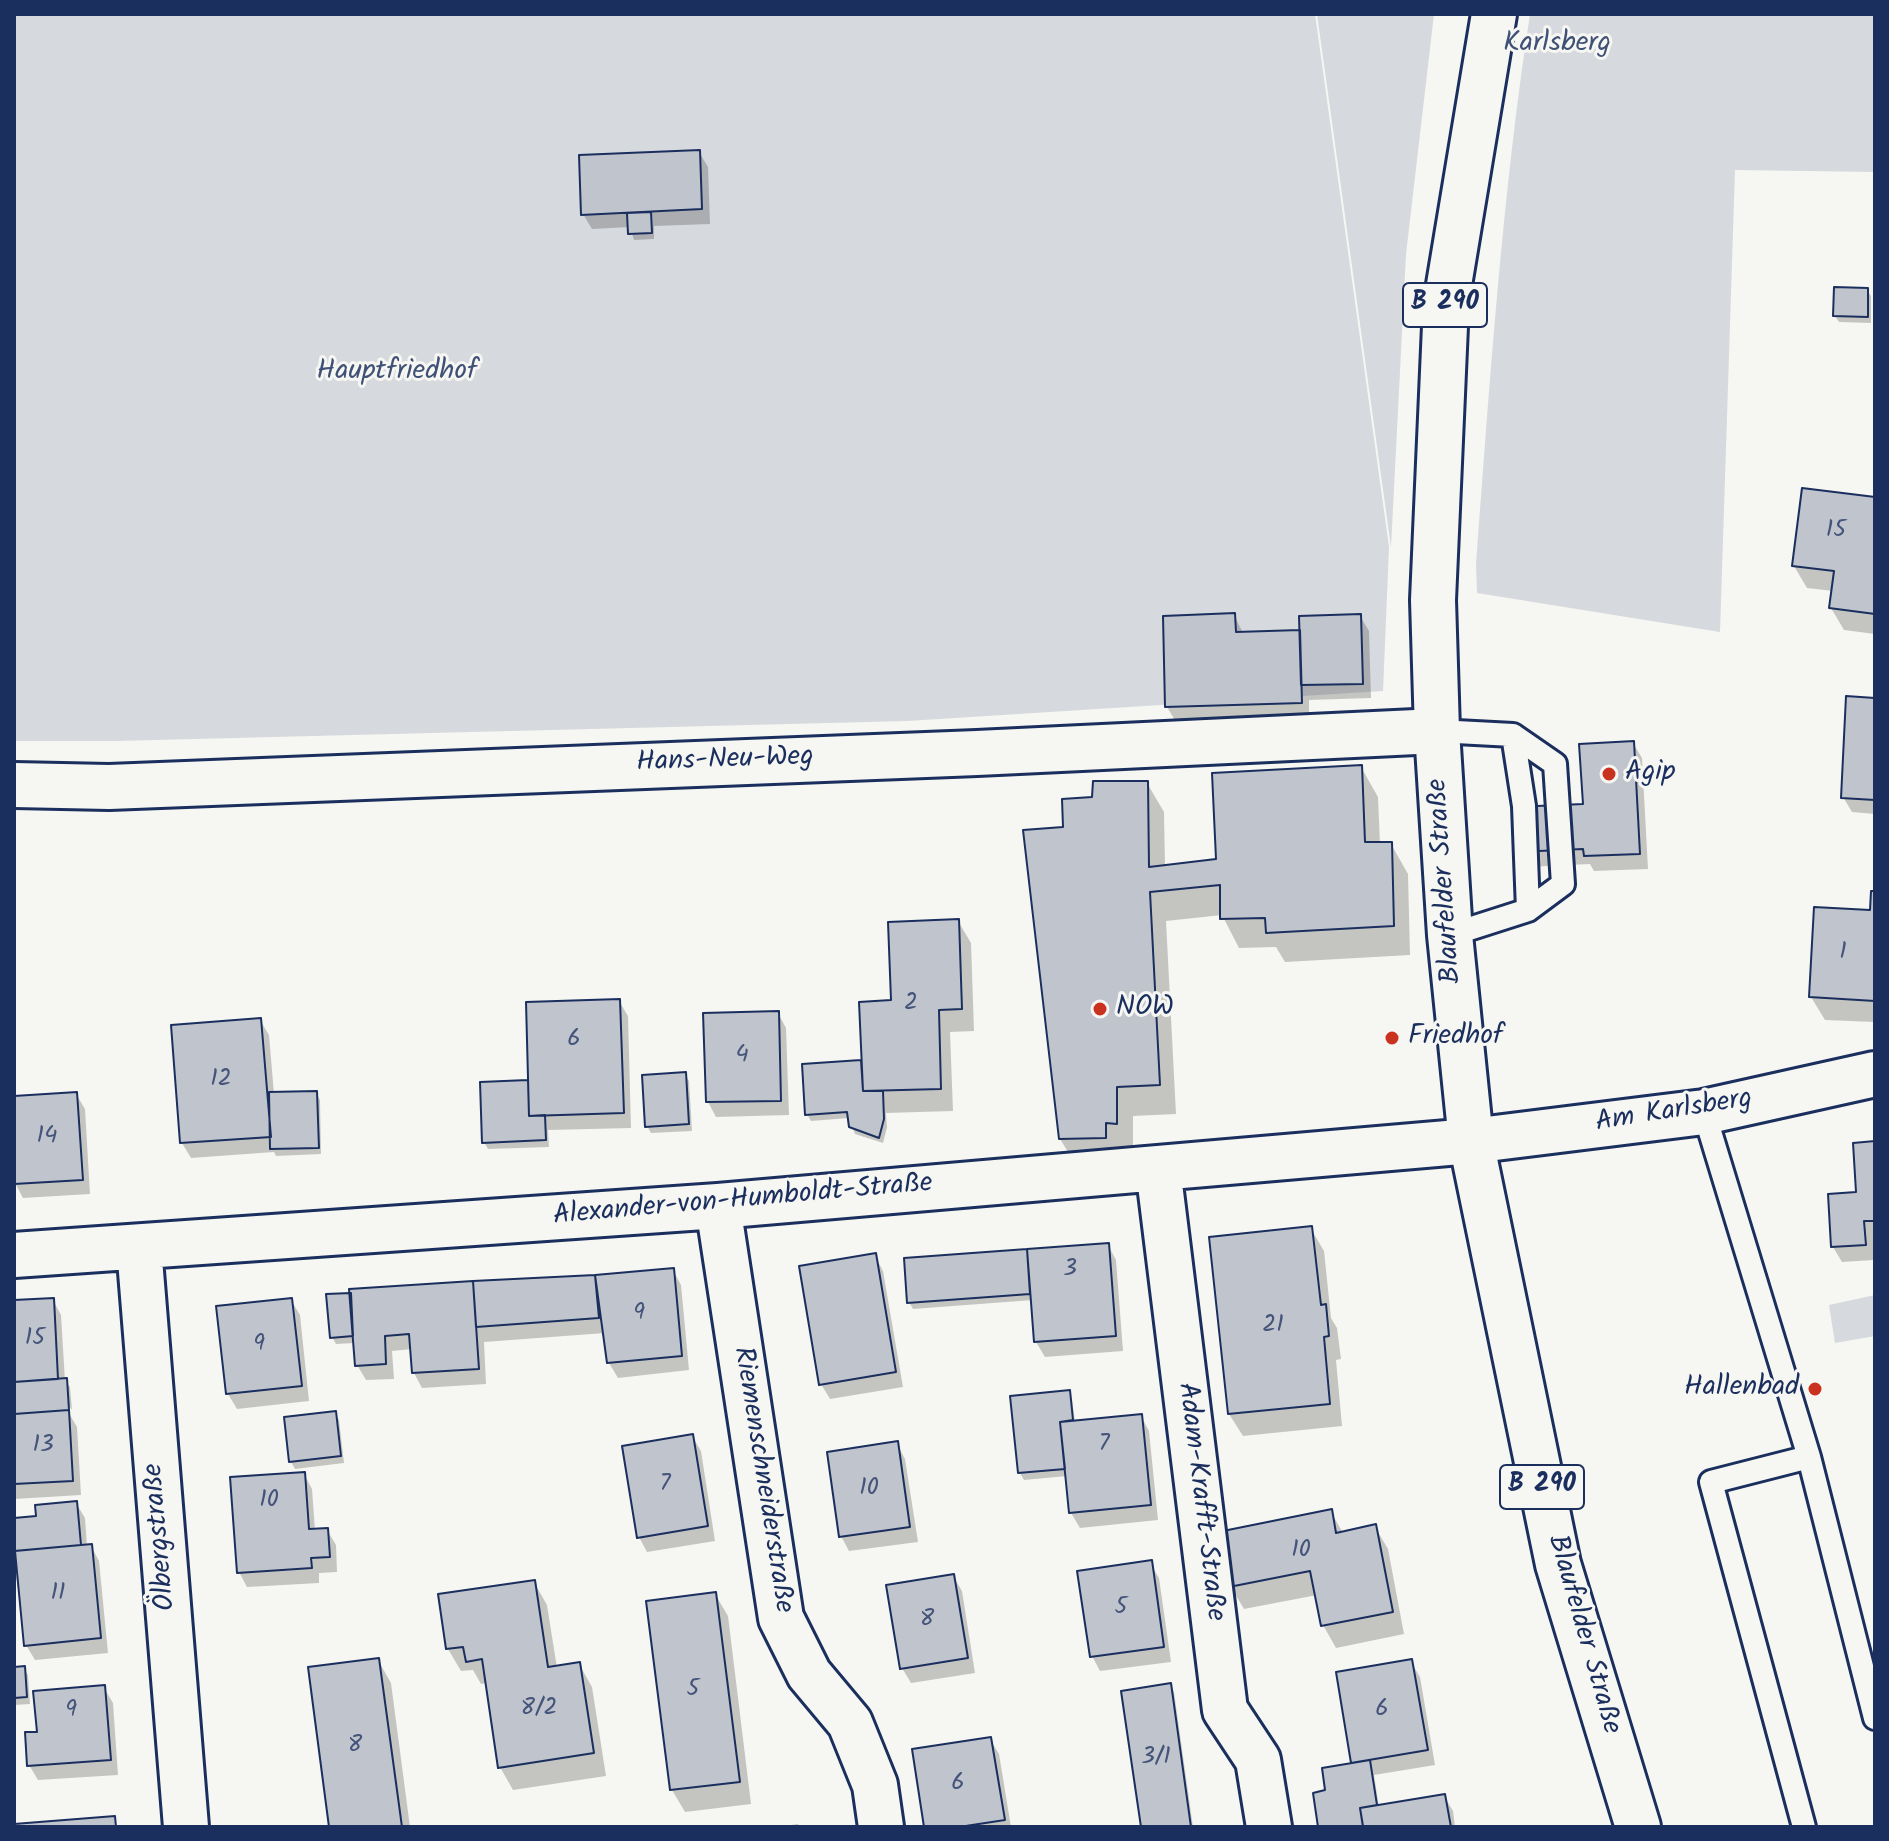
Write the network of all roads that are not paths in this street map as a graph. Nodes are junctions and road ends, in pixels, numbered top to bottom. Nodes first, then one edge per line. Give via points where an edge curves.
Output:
1 (1494, 14) edge
2 (1437, 731) junction
3 (1513, 735) junction
4 (14, 785) edge
5 (1528, 910) junction
6 (1450, 935) junction
7 (1875, 1074) edge
8 (1704, 1112) junction
9 (1471, 1141) junction
10 (1158, 1168) junction
11 (718, 1206) junction
12 (139, 1247) junction
13 (14, 1255) edge
14 (1809, 1457) junction
15 (1875, 1718) edge
16 (186, 1827) edge
17 (881, 1827) edge
18 (1269, 1827) edge
19 (1638, 1827) edge
20 (1804, 1827) edge

1 - 2 street, Blaufelder Straße / B 290 via 1446,303 1433,600
2 - 3 lane
2 - 4 street, Hans-Neu-Weg via 109,787
2 - 6 street, Blaufelder Straße / B 290
3 - 5 lane via 1524,806
3 - 5 lane via 1555,764 1559,804 1563,884
5 - 6 lane
6 - 9 street, Blaufelder Straße / B 290
7 - 8 street, Am Karlsberg
8 - 9 street, Am Karlsberg
8 - 14 lane
9 - 10 street, Alexander-von-Humboldt-Straße
9 - 19 street, Blaufelder Straße / B 290 via 1558,1564
10 - 11 street, Alexander-von-Humboldt-Straße
10 - 18 street, Adam-Krafft-Straße via 1225,1710 1258,1760
11 - 12 street, Alexander-von-Humboldt-Straße
11 - 17 street, Riemenschneiderstraße via 781,1618 809,1674 850,1723 875,1785
12 - 13 street, Alexander-von-Humboldt-Straße
12 - 16 street, Ölbergstraße
14 - 15 lane
14 - 20 lane via 1711,1482

